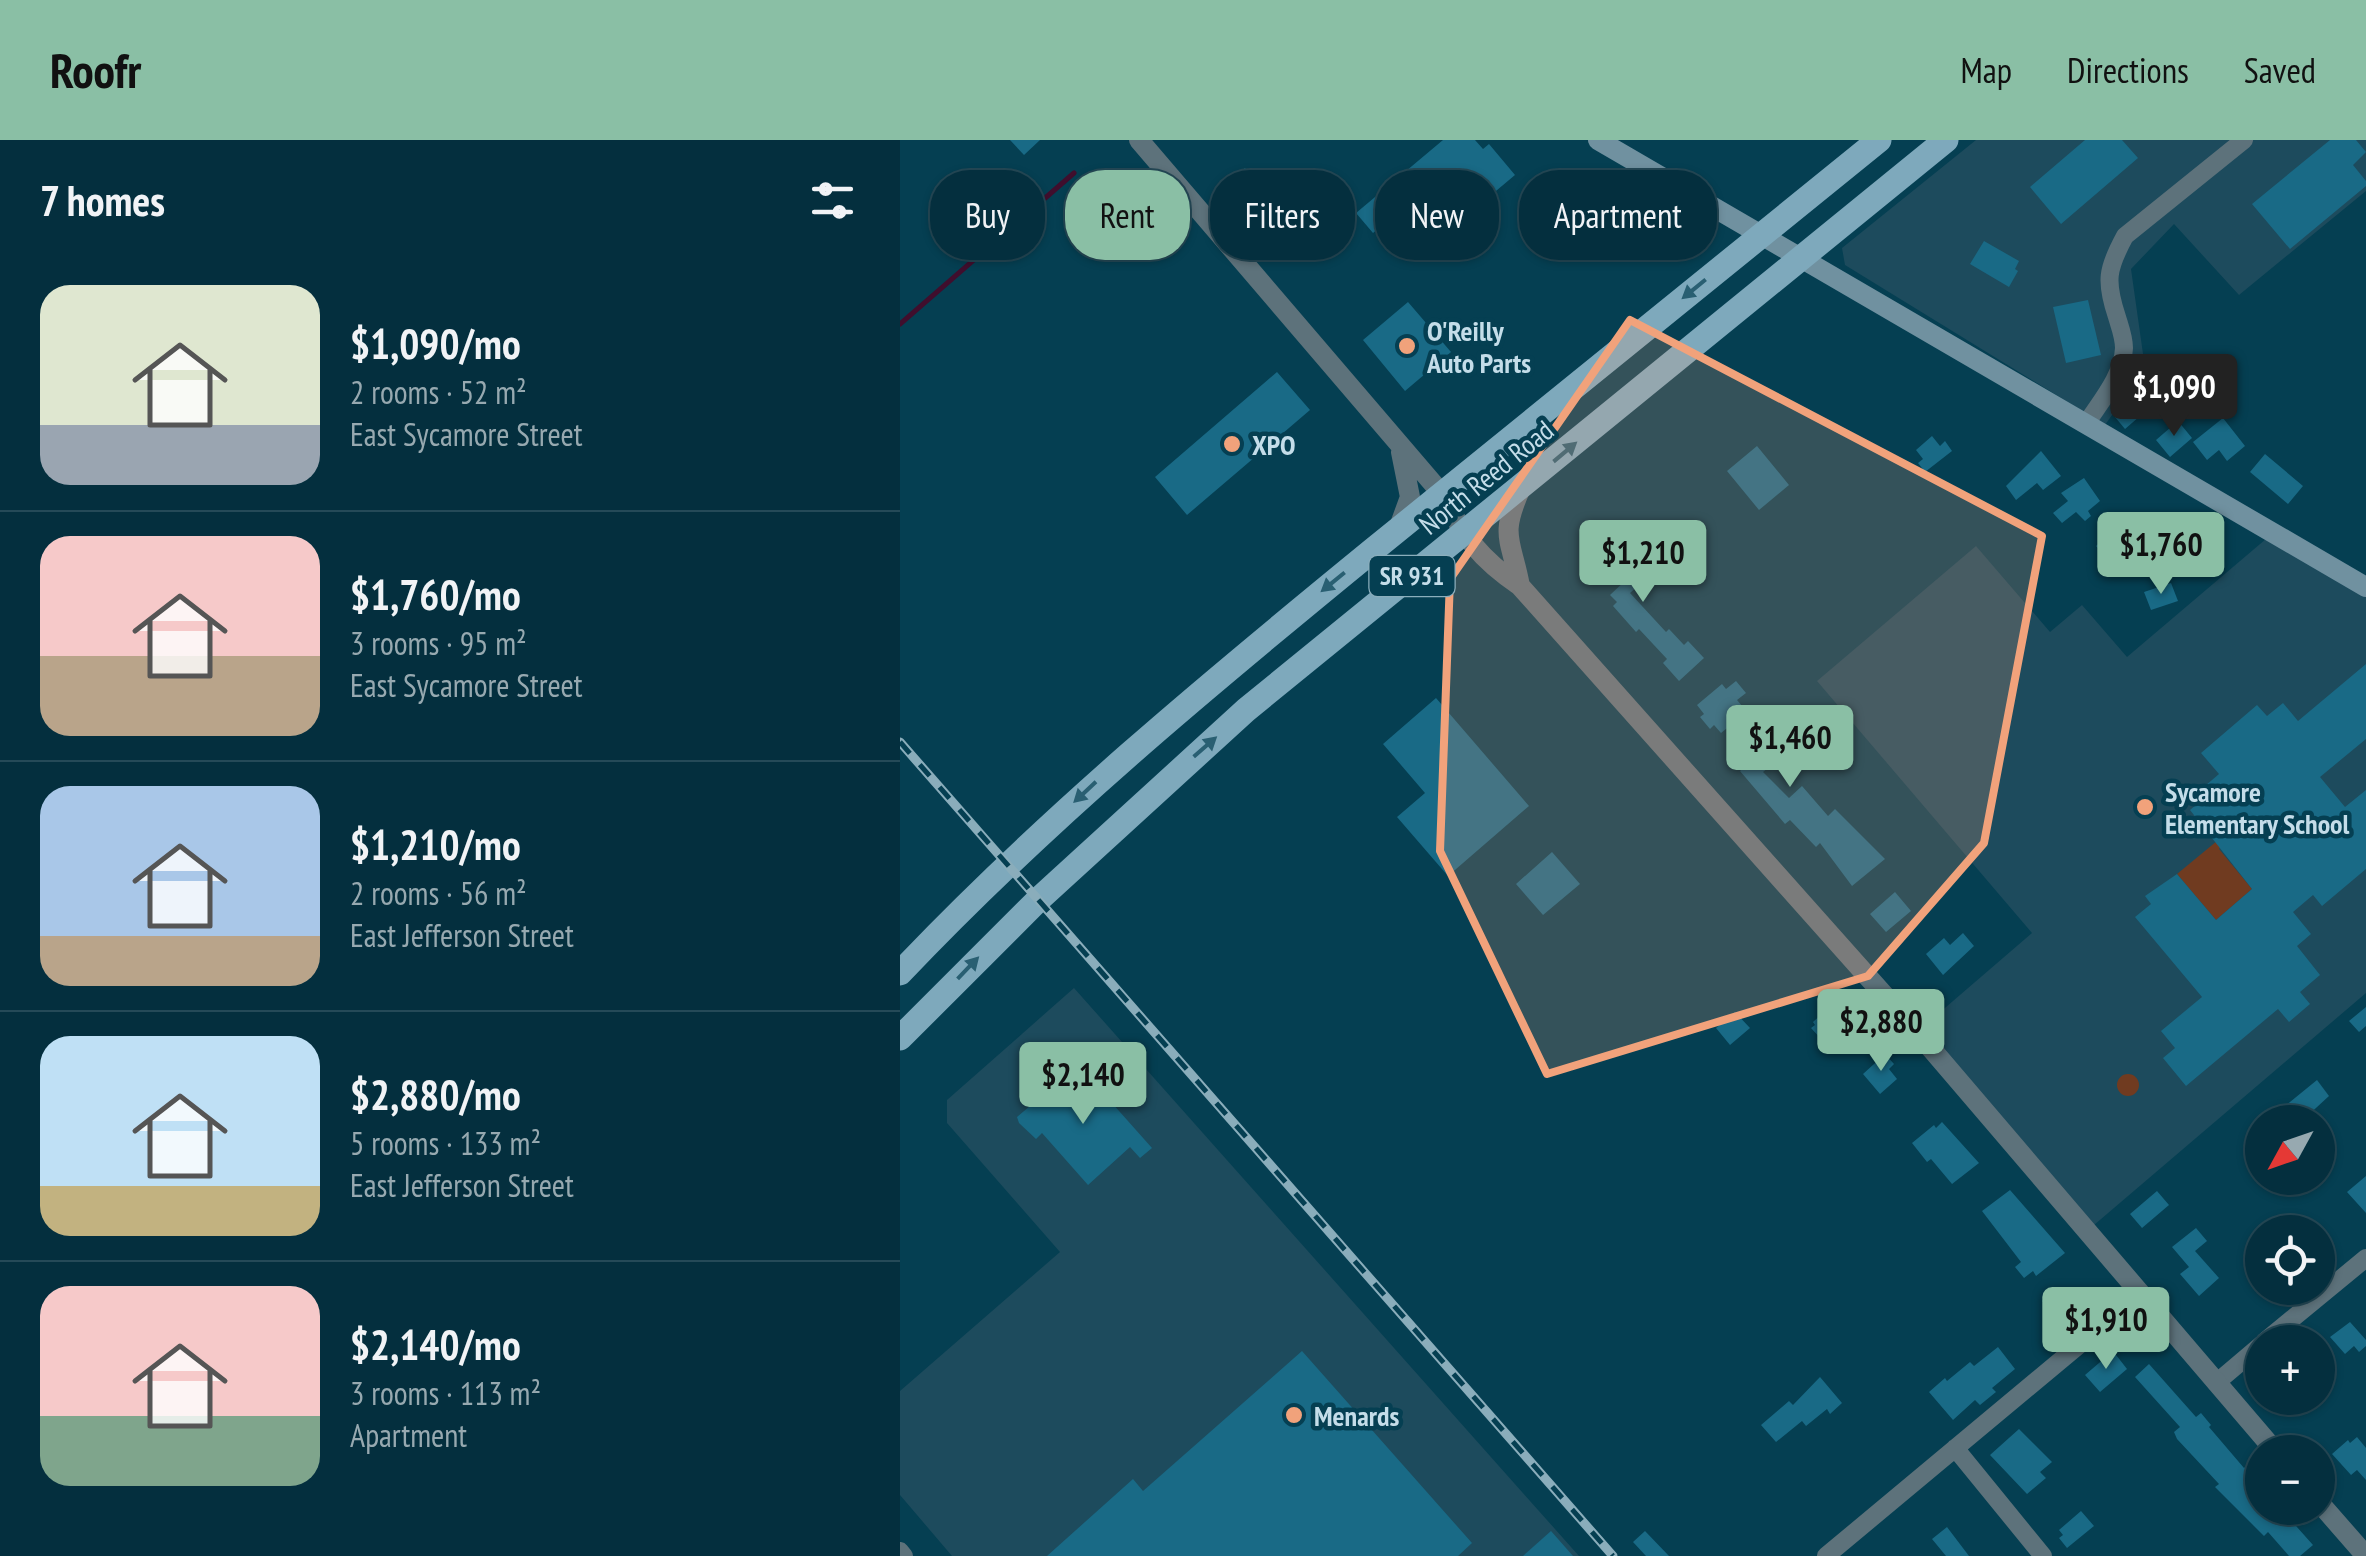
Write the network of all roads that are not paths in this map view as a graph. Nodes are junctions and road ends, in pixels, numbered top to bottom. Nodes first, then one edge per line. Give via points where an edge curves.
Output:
1 (1138, 140) edge
2 (1598, 140) edge
3 (1879, 140) edge
4 (1946, 140) edge
5 (2244, 140) edge
6 (1761, 236) junction
7 (1800, 258) junction
8 (2086, 424) junction
9 (1394, 436) junction
10 (1521, 488) junction
11 (1442, 494) junction
12 (1398, 530) junction
13 (1463, 534) junction
14 (1520, 586) junction
15 (2366, 587) edge
16 (900, 974) edge
17 (900, 1038) edge
18 (2366, 1258) edge
19 (2139, 1294) junction
20 (2286, 1325) edge
21 (2245, 1359) edge
22 (2216, 1383) junction
23 (2261, 1435) edge
24 (1955, 1448) junction
25 (2335, 1520) edge
26 (1826, 1556) edge
27 (2044, 1556) edge
28 (2366, 1556) edge

1 - 9 street
2 - 6 main road
3 - 6 main road, North Reed Road / SR 931
4 - 7 main road, North Reed Road / SR 931
5 - 8 street via 2125,236 2111,262 2108,292 2123,334 2122,363
6 - 7 main road
6 -> 11 main road, North Reed Road / SR 931
7 - 8 main road
10 -> 7 main road, North Reed Road / SR 931
8 - 15 main road
9 - 11 street
9 - 12 street via 1410,482
10 - 13 main road, North Reed Road / SR 931
10 - 14 street via 1506,532
11 - 12 main road, North Reed Road / SR 931
11 - 13 street
12 -> 16 main road, North Reed Road / SR 931 via 1108,770
13 - 14 street via 1489,565
17 -> 13 main road, North Reed Road / SR 931 via 1160,786
14 - 19 street via 1917,1032
18 - 20 street
19 - 22 street
19 - 24 street
21 - 22 street
22 - 23 street
24 - 26 street
24 - 27 street
25 - 28 street

